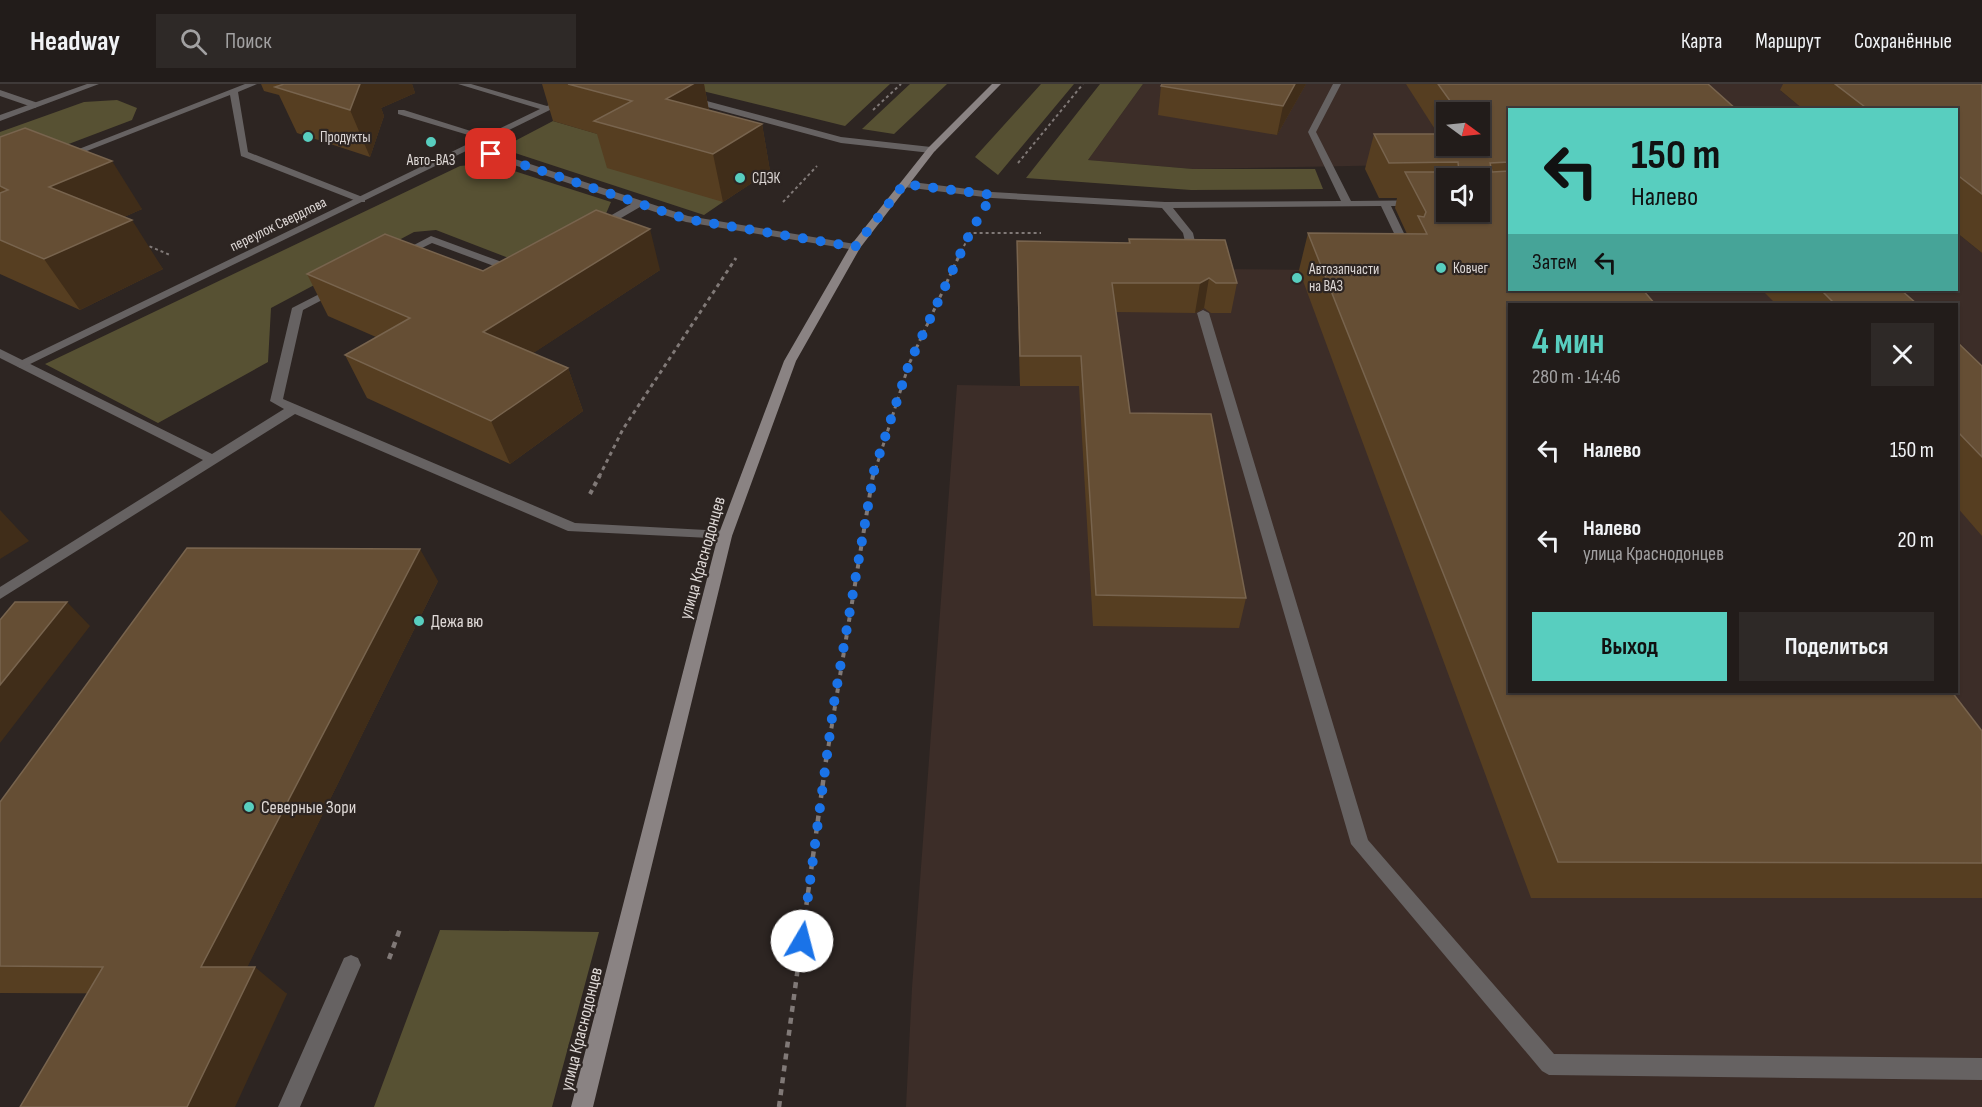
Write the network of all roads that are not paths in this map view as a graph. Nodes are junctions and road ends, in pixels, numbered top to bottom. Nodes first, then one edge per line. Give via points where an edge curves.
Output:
1 (95, 84) edge
2 (253, 84) edge
3 (462, 84) edge
4 (599, 84) edge
5 (997, 84) edge
6 (1337, 84) edge
7 (234, 92) junction
8 (0, 93) edge
9 (676, 96) edge
10 (35, 105) junction
11 (548, 109) junction
12 (401, 112) dead end
13 (0, 118) edge
14 (488, 138) junction
15 (469, 147) junction
16 (931, 150) junction
17 (56, 160) edge
18 (904, 184) junction
19 (362, 200) junction
20 (1347, 202) junction
21 (1384, 202) junction
22 (640, 203) junction
23 (1436, 203) edge
24 (1165, 205) junction
25 (589, 232) edge
26 (855, 247) junction
27 (1407, 250) edge
28 (390, 260) edge
29 (1195, 262) edge
30 (528, 266) edge
31 (349, 281) edge
32 (1203, 313) edge
33 (0, 353) edge
34 (20, 364) junction
35 (295, 408) junction
36 (213, 460) junction
37 (726, 536) junction
38 (0, 594) edge
39 (351, 965) dead end
40 (1982, 1069) edge
41 (289, 1107) edge
42 (582, 1107) edge

1 - 10 street
2 - 7 street
3 - 11 street
4 - 11 street, переулок Свердлова
5 - 16 main road, улица Краснодонцев
6 - 20 street via 1312,132
7 - 17 street
7 - 19 street via 244,154
8 - 10 street
9 - 16 street via 841,140
10 - 13 street
11 - 14 street, переулок Свердлова
12 - 14 street
14 - 15 street, переулок Свердлова
15 - 19 street, переулок Свердлова
15 - 22 street
16 - 18 main road, улица Краснодонцев
18 - 24 street via 992,195
18 - 26 main road, улица Краснодонцев
19 - 34 street, переулок Свердлова
20 - 21 street
20 - 24 street
21 - 23 street
21 - 27 street
22 - 25 street
22 - 26 street via 686,219
24 - 29 street via 1188,233
26 - 37 main road, улица Краснодонцев via 790,361
28 - 30 street via 431,239 518,272
31 - 35 street via 298,308 276,400
32 - 40 street via 1360,844 1549,1064
33 - 34 street
34 - 36 street
35 - 36 street
35 - 37 street via 573,528
36 - 38 street
37 - 42 main road, улица Краснодонцев
39 - 41 street

